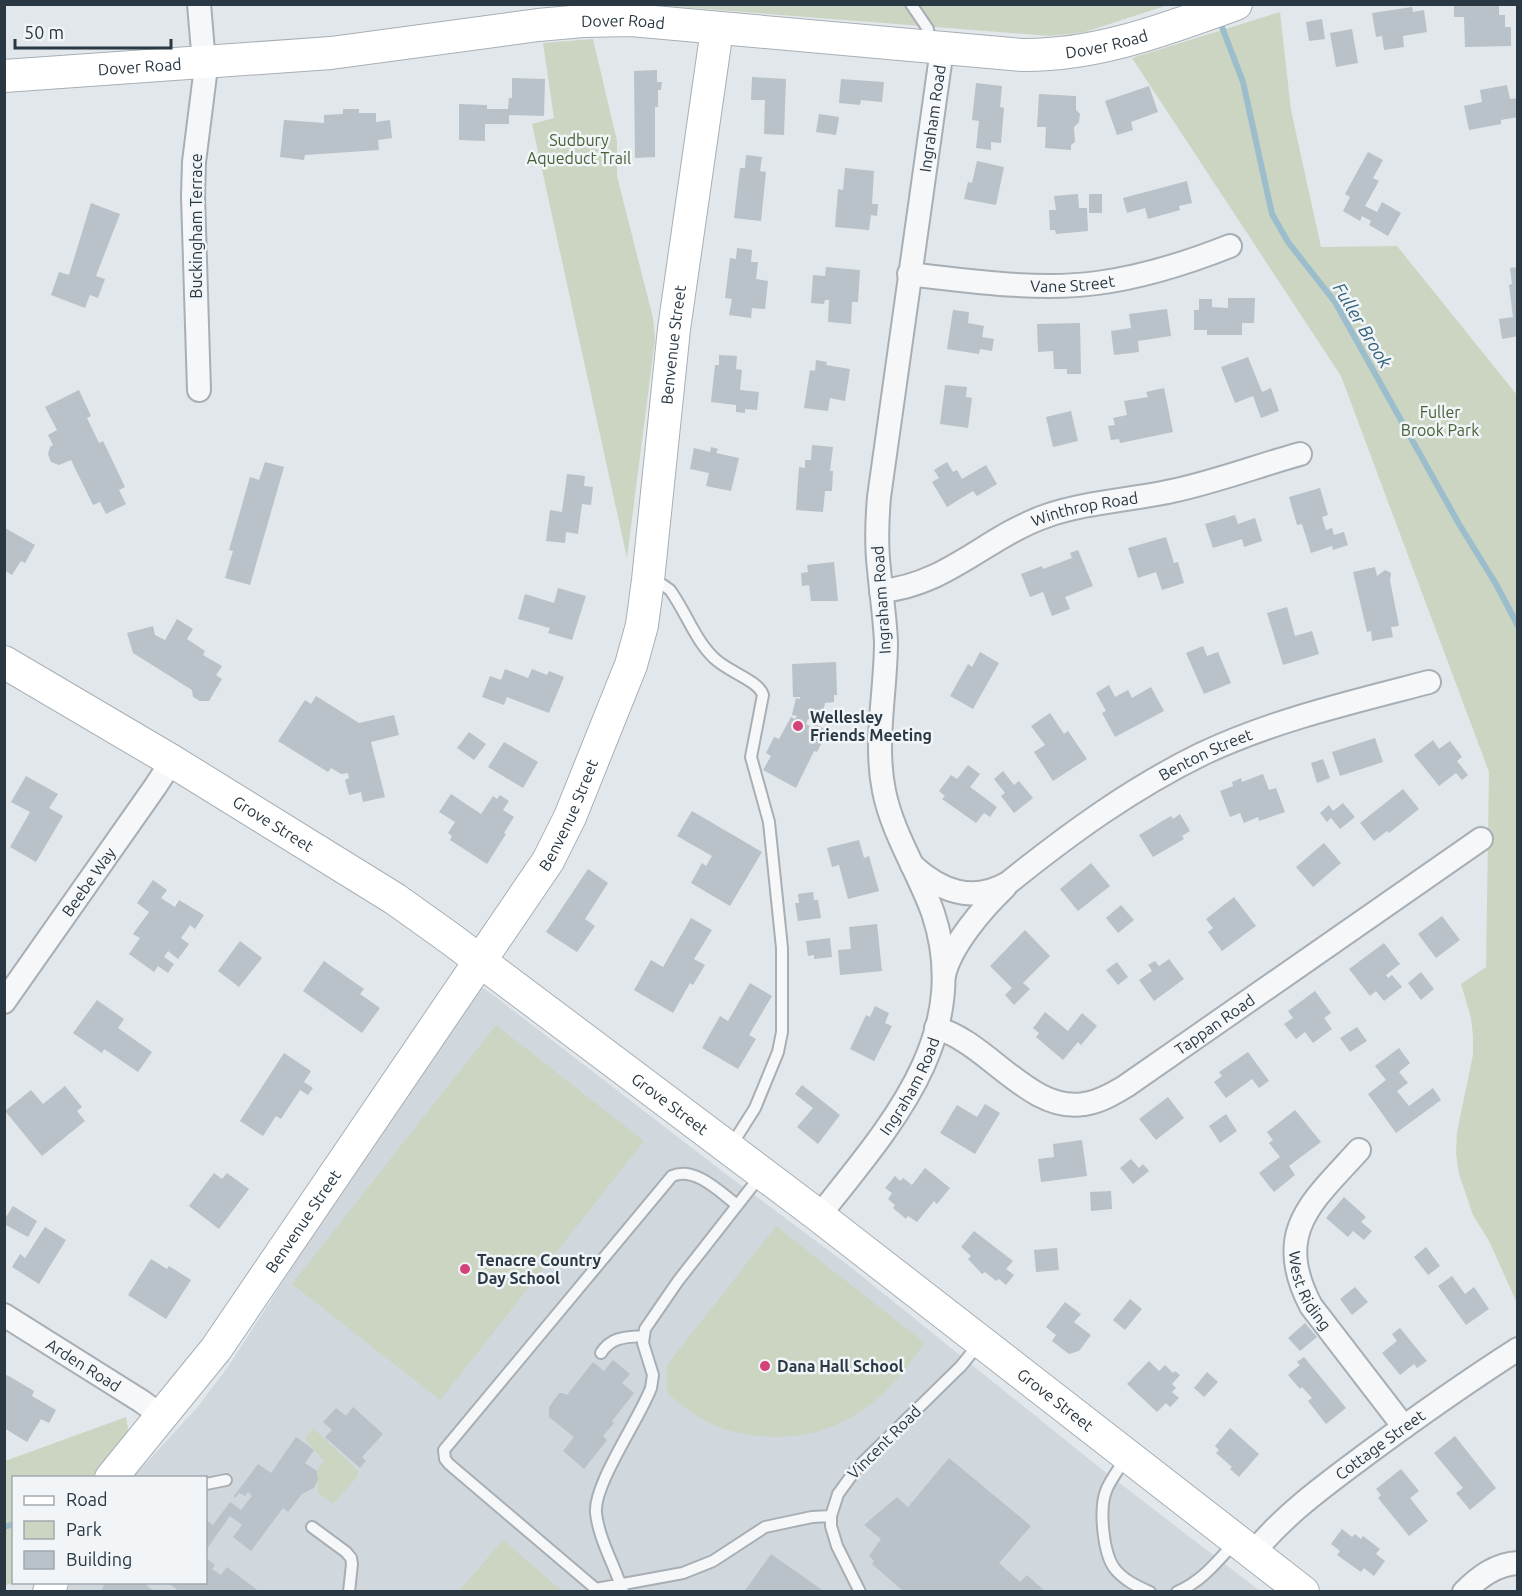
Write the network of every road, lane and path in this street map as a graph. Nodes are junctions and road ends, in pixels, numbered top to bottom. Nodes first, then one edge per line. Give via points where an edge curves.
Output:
1 (200, 4) edge
2 (911, 4) edge
3 (1236, 4) edge
4 (717, 29) junction
5 (935, 48) junction
6 (205, 63) junction
7 (4, 76) edge
8 (1230, 246) dead end
9 (909, 274) junction
10 (199, 390) dead end
11 (1300, 454) dead end
12 (648, 580) junction
13 (881, 591) junction
14 (4, 662) edge
15 (1429, 682) dead end
16 (172, 760) junction
17 (1481, 839) dead end
18 (910, 863) junction
19 (1008, 883) junction
20 (480, 959) junction
21 (942, 985) junction
22 (4, 1002) edge
23 (936, 1028) junction
24 (729, 1148) junction
25 (1359, 1150) dead end
26 (763, 1173) junction
27 (737, 1205) junction
28 (819, 1216) junction
29 (4, 1315) edge
30 (643, 1336) junction
31 (981, 1342) junction
32 (1518, 1349) edge
33 (600, 1353) dead end
34 (162, 1416) junction
35 (1404, 1426) junction
36 (1127, 1456) junction
37 (113, 1476) edge
38 (226, 1480) dead end
39 (207, 1484) edge
40 (831, 1516) junction
41 (312, 1527) dead end
42 (1245, 1547) junction
43 (1518, 1563) edge
44 (622, 1588) edge
45 (595, 1590) edge
46 (349, 1592) edge
47 (860, 1592) edge
48 (1150, 1592) edge
49 (1177, 1592) edge
50 (1303, 1592) edge
51 (1464, 1592) edge

1 - 6 street, Buckingham Terrace
2 - 5 lane
3 - 5 street, Dover Road via 1141,37 1079,52 1022,55
4 - 5 street, Dover Road
4 - 6 street, Dover Road via 631,20 583,21 355,50
4 - 12 street, Benvenue Street via 674,329
5 - 9 street, Ingraham Road
6 - 7 street, Dover Road
6 - 10 street, Buckingham Terrace via 193,178
8 - 9 street, Vane Street via 1170,268 1096,283 1043,285
9 - 13 street, Ingraham Road via 879,497
11 - 13 street, Winthrop Road via 1180,489 1050,515 1008,533 933,579
12 - 20 street, Benvenue Street via 631,665 570,817 548,861
12 - 24 lane via 670,590 706,649 731,672 752,681 761,690 763,700 751,757 769,822 782,948 781,1042 755,1108
13 - 18 street, Ingraham Road via 886,643 881,774 893,824
14 - 16 street, Grove Street
15 - 19 street, Benton Street via 1299,718 1203,754 1100,813
16 - 20 street, Grove Street via 395,899
16 - 22 street, Beebe Way
17 - 23 street, Tappan Road via 1126,1086 1099,1100 1071,1105 1044,1098 962,1039
18 - 19 street, Benton Street via 929,880 952,890 977,894
18 - 21 street, Ingraham Road via 936,926
19 - 21 street, Benton Street via 949,958
20 - 24 street, Grove Street
20 - 34 street, Benvenue Street via 216,1349
21 - 23 street, Ingraham Road
23 - 28 street, Ingraham Road via 922,1071 905,1102
24 - 26 street, Grove Street
25 - 35 street, West Riding via 1307,1210 1294,1247 1296,1267 1311,1306
26 - 27 lane
26 - 28 street, Grove Street
27 - 30 lane via 672,1288
27 - 45 lane via 696,1177 679,1173 672,1176 444,1450 449,1464
28 - 31 street, Grove Street
29 - 34 street, Arden Road
30 - 33 lane via 615,1339
30 - 44 lane via 653,1375 651,1388 596,1506 600,1529
31 - 36 street, Grove Street
31 - 40 lane, Vincent Road via 849,1476
32 - 35 street, Cottage Street
34 - 37 street, Benvenue Street
35 - 42 street, Cottage Street via 1314,1493 1271,1531
36 - 42 street, Grove Street
36 - 48 lane via 1105,1492 1104,1540 1113,1567 1124,1579
38 - 39 lane
40 - 44 lane via 765,1527 697,1568
40 - 47 lane via 834,1537
41 - 46 lane via 351,1558
42 - 49 lane
42 - 50 street, Grove Street
43 - 51 street via 1493,1569
44 - 45 lane

